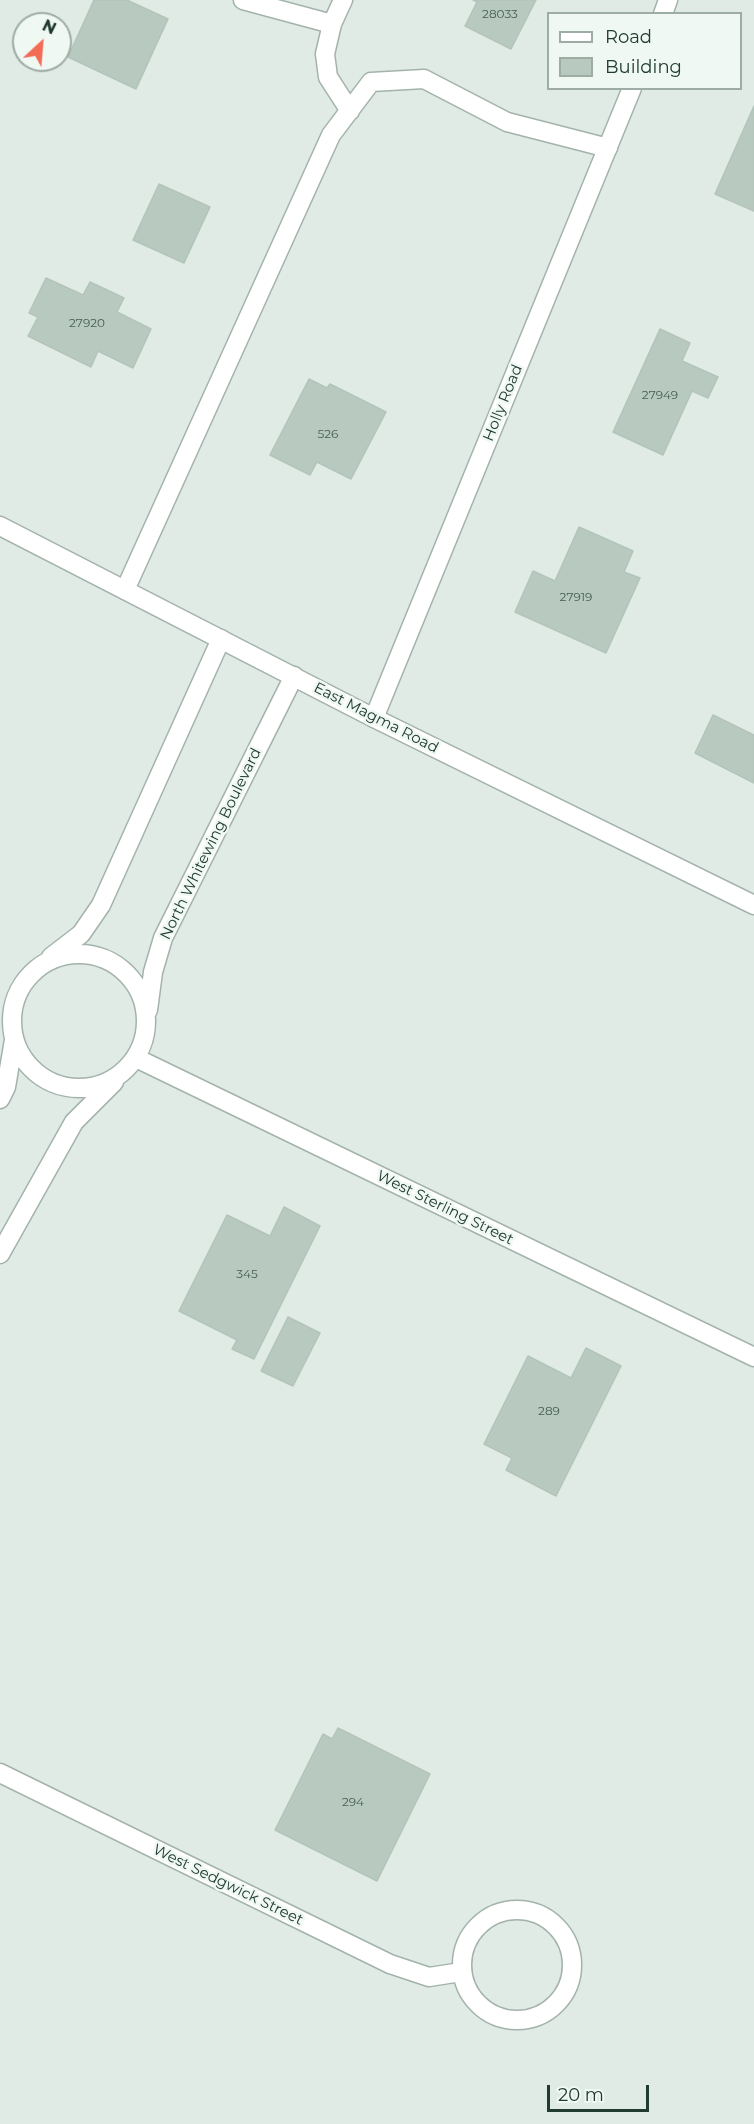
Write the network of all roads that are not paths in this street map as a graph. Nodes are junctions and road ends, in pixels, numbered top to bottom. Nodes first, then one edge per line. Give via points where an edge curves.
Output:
1 (243, 0) edge
2 (343, 0) edge
3 (332, 24) junction
4 (631, 90) edge
5 (350, 111) junction
6 (608, 148) junction
7 (0, 526) edge
8 (125, 590) junction
9 (221, 639) junction
10 (294, 676) junction
11 (374, 718) junction
12 (754, 905) edge
13 (44, 963) junction
14 (8, 992) edge
15 (147, 1018) junction
16 (14, 1040) junction
17 (136, 1058) junction
18 (123, 1073) junction
19 (0, 1099) edge
20 (0, 1254) edge
21 (754, 1357) edge
22 (0, 1773) edge
23 (461, 1972) junction

1 - 3 street
2 - 3 street
3 - 5 street via 325,54 328,77
4 - 6 street, Holly Road
5 - 6 street via 371,82 424,79 507,122
5 - 8 street via 332,135
6 - 11 street, Holly Road
7 - 8 street, East Magma Road
8 - 9 street, East Magma Road
9 - 10 street, East Magma Road
9 - 13 street via 101,905 81,934
10 - 11 street, East Magma Road
10 - 15 street, North Whitewing Boulevard via 163,938 153,972
11 - 12 street, East Magma Road
13 - 14 street
13 - 15 street via 66,954 90,954 111,961 130,976 142,995
14 - 16 street
15 - 17 street via 145,1039
16 - 18 street via 24,1060 39,1076 60,1086 82,1089
16 - 19 street via 6,1087
17 - 18 street
17 - 21 street, West Sterling Street
18 - 20 street via 74,1122
22 - 23 street, West Sedgwick Street via 390,1964 429,1977
23 - 23 street via 467,1990 479,2005 495,2016 514,2021 550,2010 571,1978 572,1959 567,1940 555,1924 539,1914 501,1912 484,1920 470,1935

